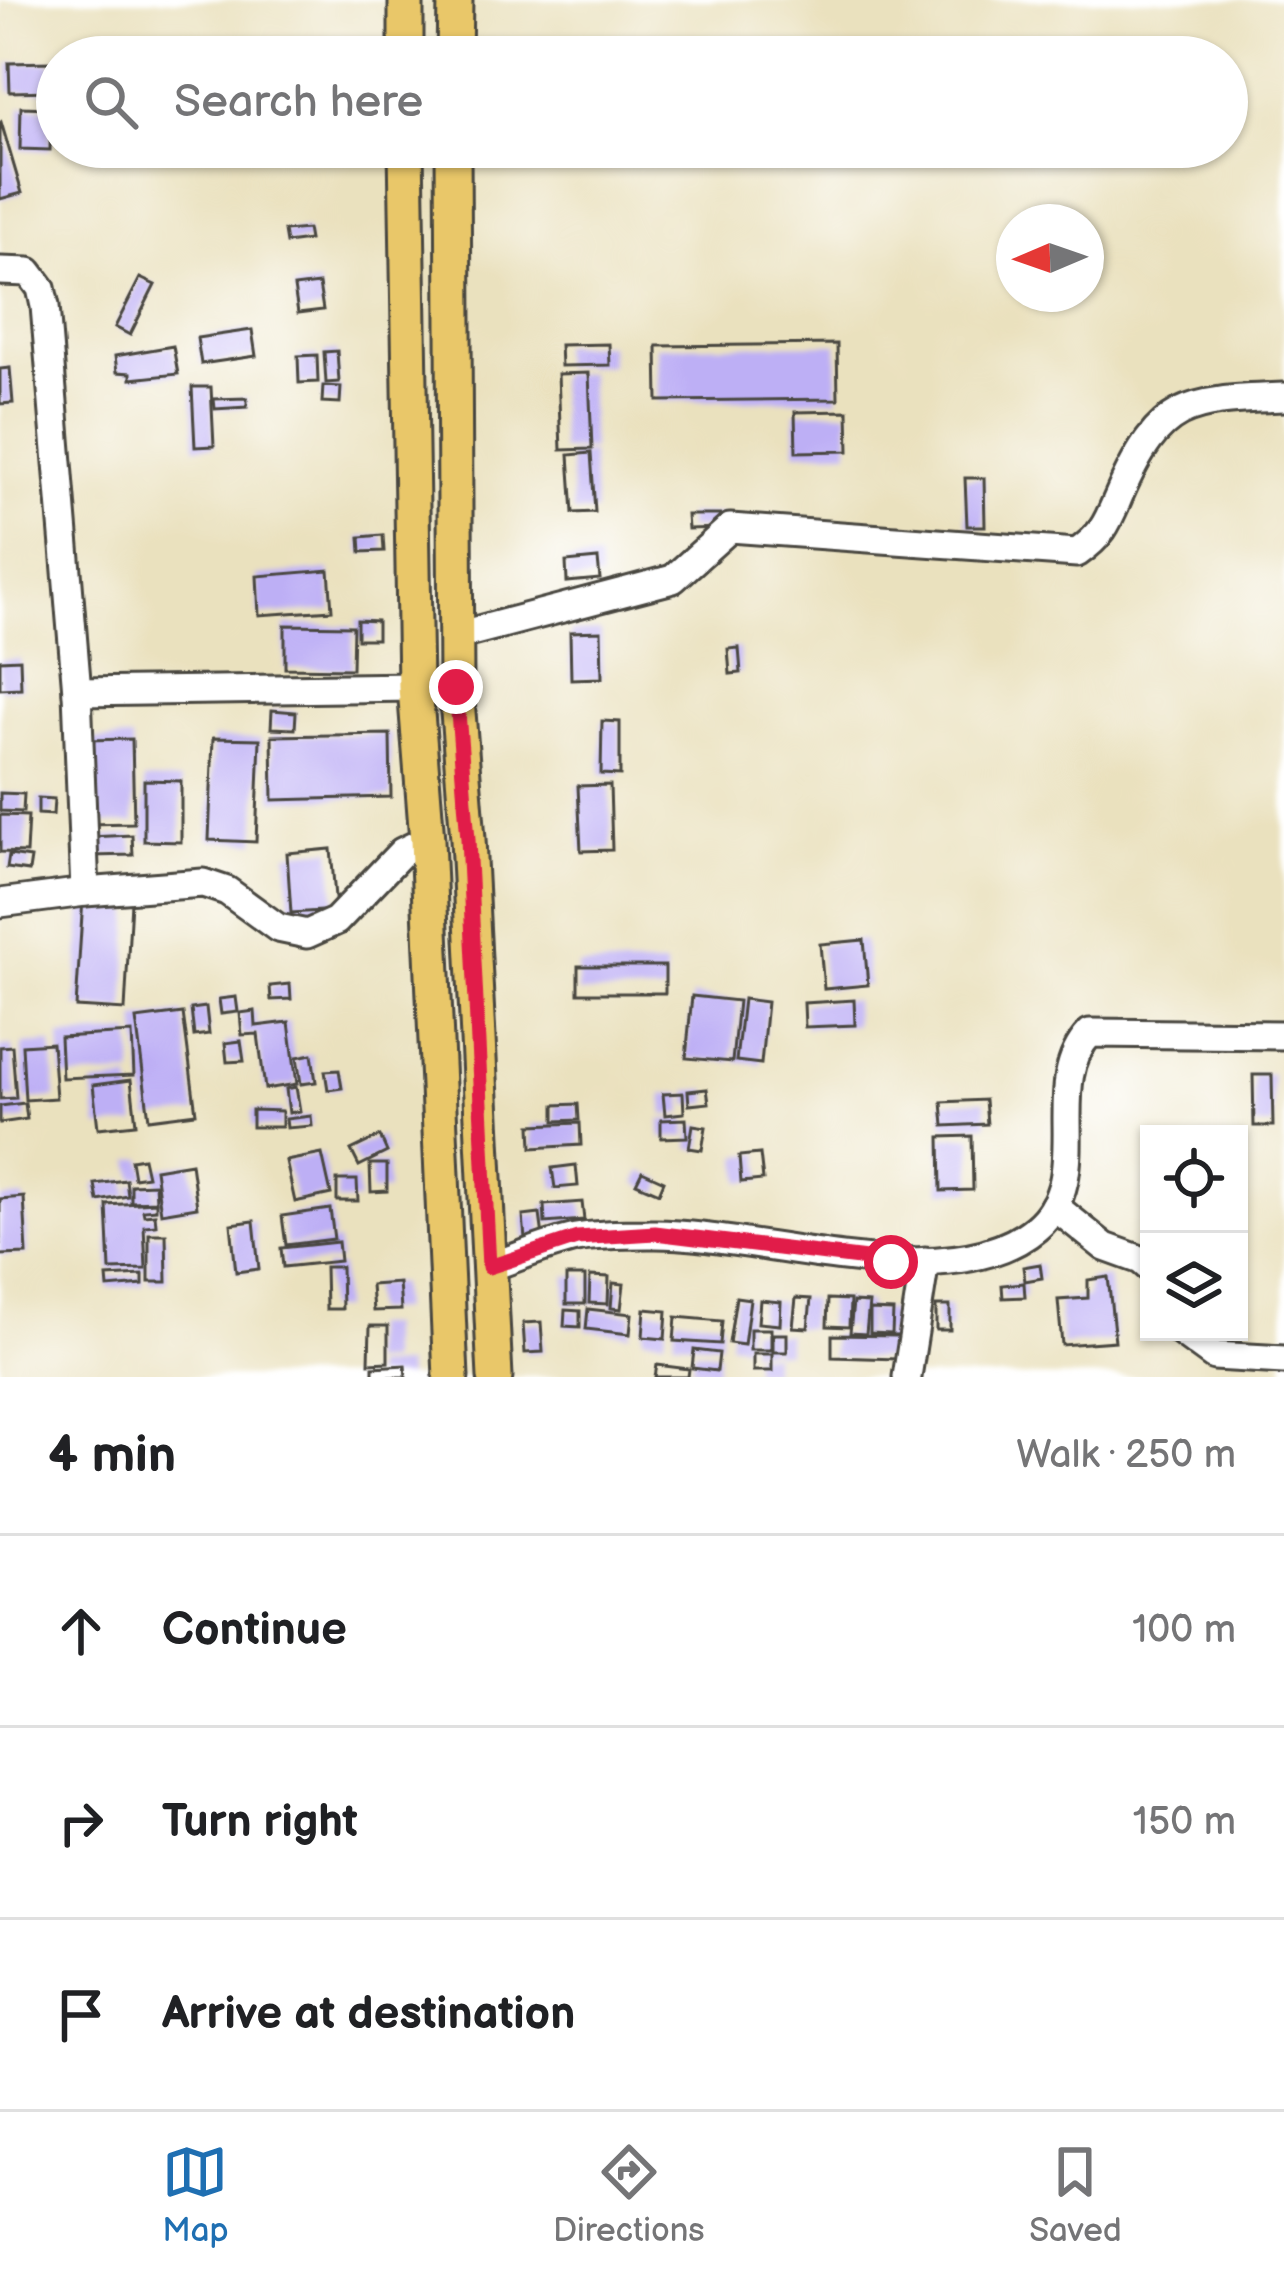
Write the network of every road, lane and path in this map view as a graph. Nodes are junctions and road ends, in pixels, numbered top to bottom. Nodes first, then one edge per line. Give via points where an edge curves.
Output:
1 (406, 0) edge
2 (455, 0) edge
3 (406, 36) edge
4 (454, 36) edge
5 (406, 168) edge
6 (453, 168) edge
7 (0, 271) edge
8 (1284, 397) edge
9 (456, 636) junction
10 (415, 687) junction
11 (77, 692) junction
12 (427, 840) junction
13 (86, 892) junction
14 (0, 903) edge
15 (1284, 1035) edge
16 (1054, 1207) junction
17 (925, 1261) junction
18 (1140, 1263) edge
19 (489, 1267) junction
20 (1193, 1341) edge
21 (1284, 1360) edge
22 (451, 1377) edge
23 (495, 1377) edge
24 (907, 1377) edge

1 - 3 main road
2 - 4 main road
5 - 10 main road
6 - 9 main road
7 - 11 street via 28,272 45,306
8 - 9 street via 1219,400 1169,416 1141,445 1102,535 1077,553 730,528 673,579
9 - 19 main road
10 - 11 street
10 - 12 main road
11 - 13 street
12 - 13 street via 401,852 336,921 307,934 278,928 227,891 203,884
12 - 22 main road
13 - 14 street
15 - 16 street via 1090,1033 1069,1073 1068,1163
16 - 17 street via 1002,1247
16 - 18 street
17 - 19 street via 655,1233 577,1238
17 - 24 street
19 - 23 main road
20 - 21 street via 1214,1356

